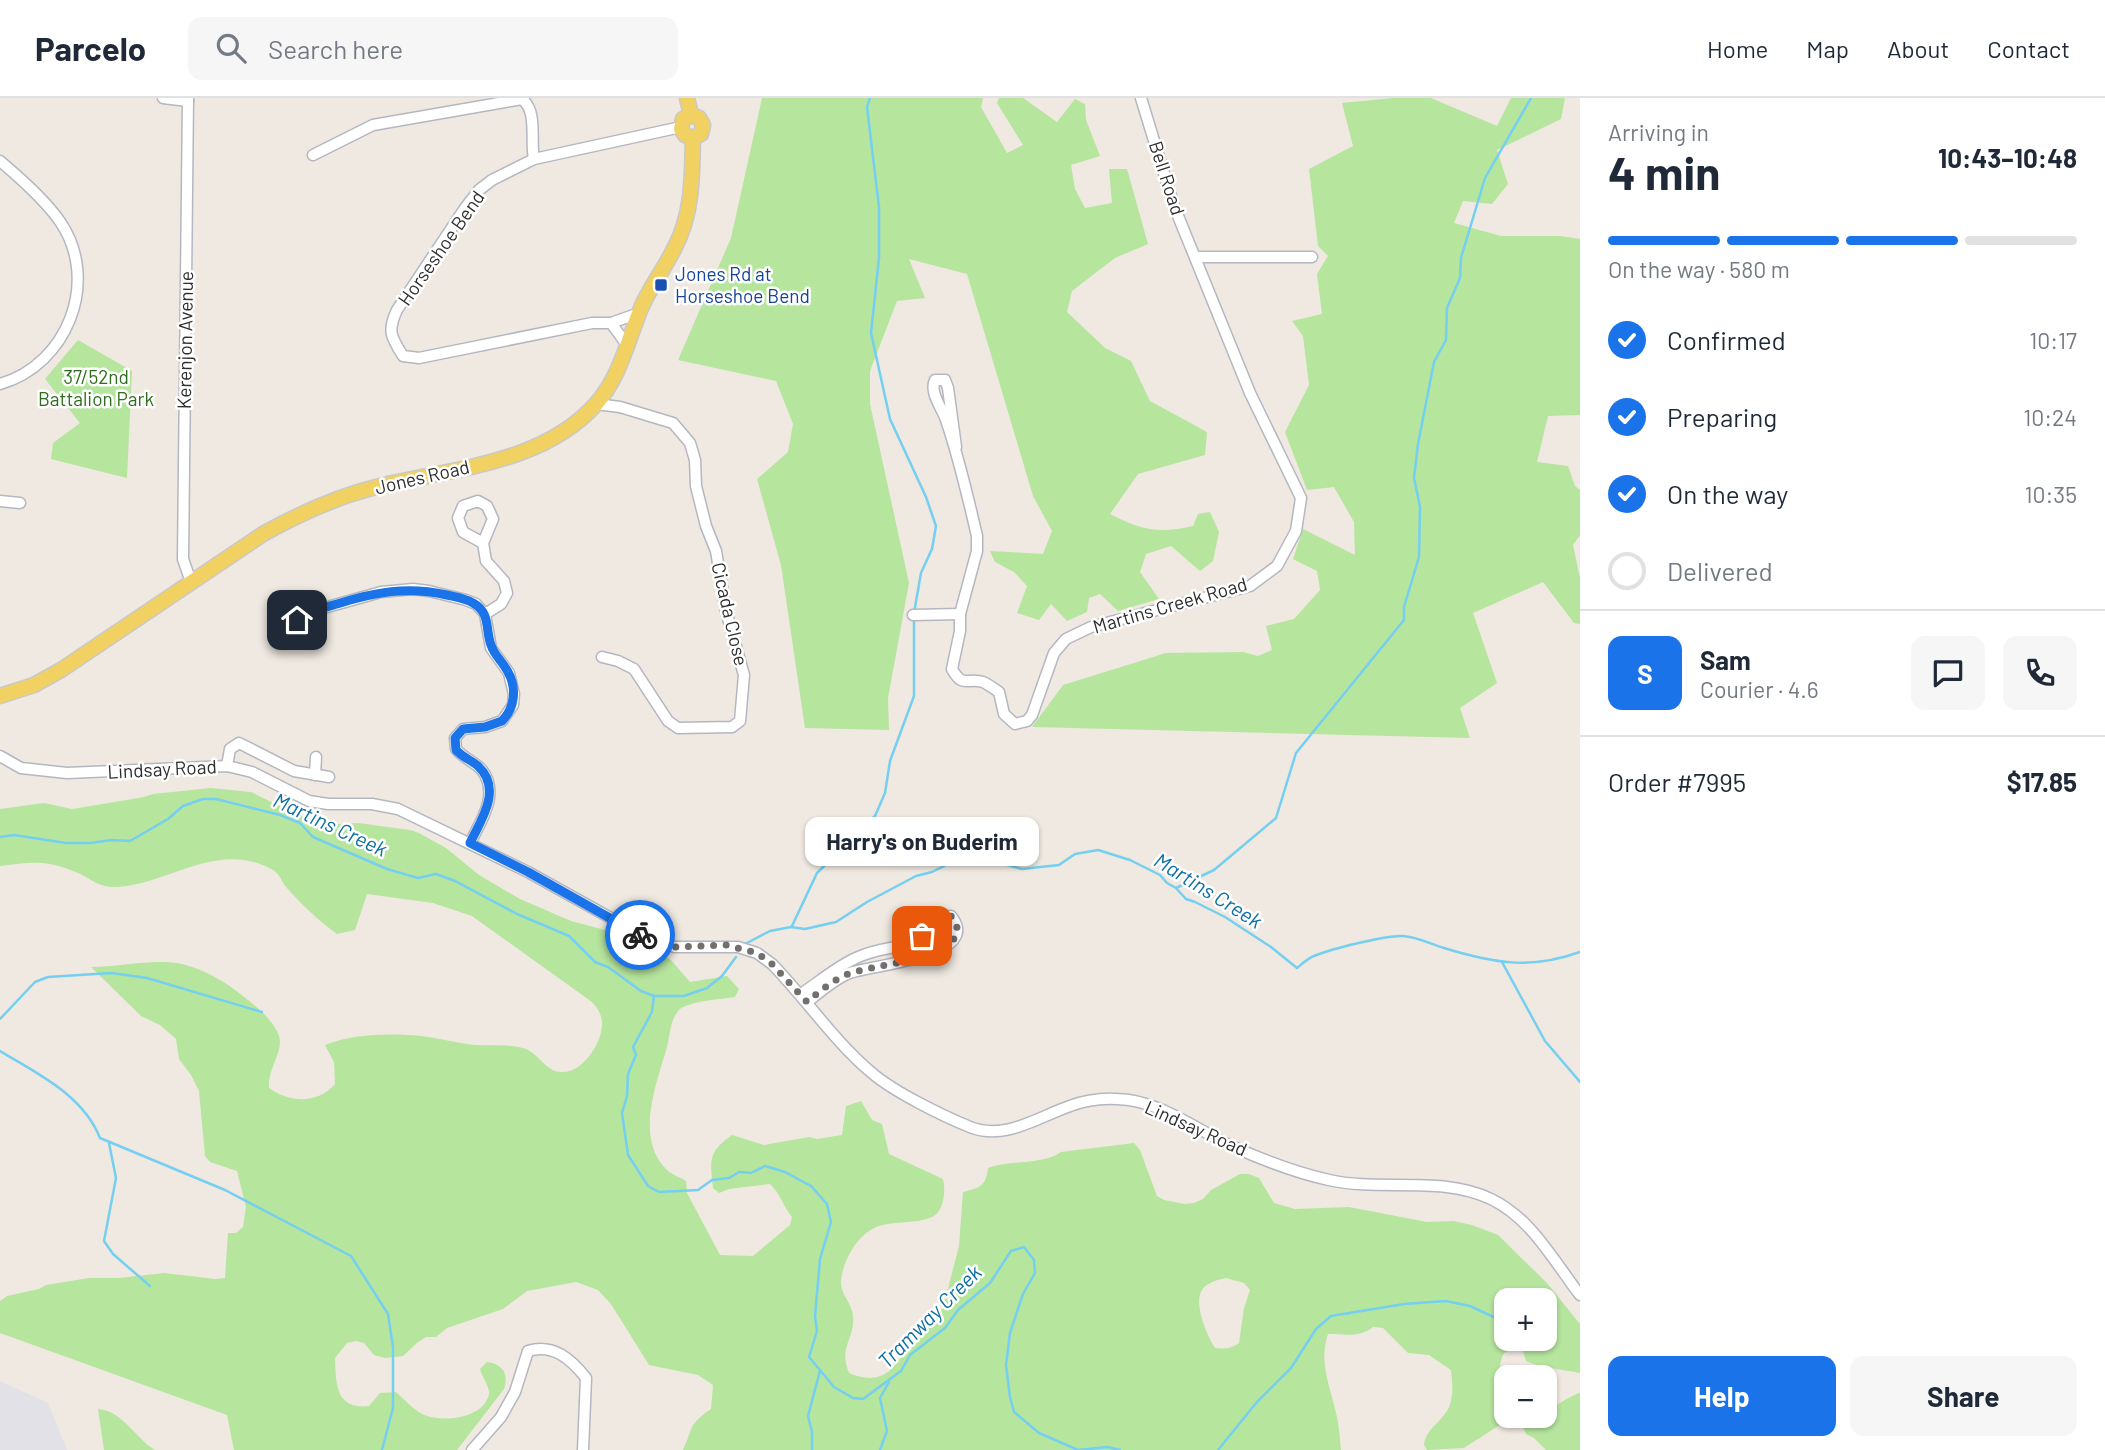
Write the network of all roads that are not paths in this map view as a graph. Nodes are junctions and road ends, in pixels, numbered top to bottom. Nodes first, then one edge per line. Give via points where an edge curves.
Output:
1 (163, 98) edge
2 (687, 98) edge
3 (1141, 98) edge
4 (188, 99) edge
5 (483, 101) edge
6 (686, 121) junction
7 (693, 138) junction
8 (313, 155) dead end
9 (534, 159) junction
10 (0, 161) edge
11 (1195, 257) junction
12 (1312, 257) dead end
13 (639, 313) junction
14 (611, 323) junction
15 (627, 345) junction
16 (0, 384) edge
17 (608, 388) junction
18 (596, 404) junction
19 (620, 407) junction
20 (956, 447) junction
21 (0, 501) edge
22 (20, 503) dead end
23 (483, 543) dead end
24 (191, 582) junction
25 (485, 614) junction
26 (960, 614) junction
27 (914, 615) dead end
28 (288, 630) dead end
29 (602, 657) dead end
30 (0, 696) edge
31 (0, 756) edge
32 (316, 757) dead end
33 (227, 766) junction
34 (314, 775) junction
35 (329, 777) dead end
36 (470, 843) junction
37 (804, 998) junction
38 (1580, 1295) edge
39 (472, 1450) edge
40 (583, 1450) edge

1 - 4 street
2 - 6 main road
3 - 11 street, Bell Road
4 - 24 street, Kerenjon Avenue via 183,559
5 - 8 street via 373,125
5 - 9 street via 522,99 528,104
6 - 7 main road via 684,135
6 - 7 main road via 699,118 703,125 701,134
6 - 9 street, Horseshoe Bend
7 - 13 main road, Jones Road via 685,223
9 - 14 street, Horseshoe Bend via 492,180 465,208 397,310 390,325 393,341 403,356 419,358
10 - 16 street via 61,222 78,269 73,315 61,340 43,361
11 - 12 street
11 - 26 street, Martins Creek Road via 1250,393 1301,498 1296,531 1278,566 1250,586 1077,632 1054,653 1032,715 1023,723 1009,720 1000,706 999,692 983,682 964,682 952,669
13 - 14 street, Horseshoe Bend
13 - 15 main road, Jones Road
14 - 15 street
15 - 17 main road, Jones Road
17 - 18 main road, Jones Road
17 - 19 street
18 - 19 street
18 - 24 main road, Jones Road via 558,436 528,450 331,500 263,534
19 - 29 street, Cicada Close via 673,423 690,443 696,486 744,675 740,721 732,727 678,727 668,721 634,669
20 - 20 street, Martins Creek Road via 934,394 936,380 944,380 948,388
20 - 26 street, Martins Creek Road via 977,536
21 - 22 street
23 - 25 street via 486,561 504,581 507,593 501,604
24 - 30 main road, Jones Road via 45,680
25 - 28 street via 466,600 429,591 396,590 306,613
25 - 36 street via 491,648 509,673 514,694 513,705 502,721 463,729 455,738 456,750 484,772 489,789 487,808
26 - 27 street
31 - 33 street, Lindsay Road via 21,768 67,773
32 - 34 street
33 - 34 street via 230,749 239,743 294,771
33 - 36 street, Lindsay Road via 252,772 309,800 398,809
34 - 35 street
36 - 37 street, Lindsay Road via 643,936 675,947 726,945 757,953
37 - 37 street via 839,967 860,956 909,944 937,917 951,916 957,923 953,940 927,957 847,974
37 - 38 street, Lindsay Road via 880,1080 970,1127 1010,1130 1079,1103 1121,1099 1159,1108 1235,1147 1318,1177 1370,1186 1471,1192 1499,1203 1524,1222
39 - 40 street via 501,1417 528,1351 537,1348 573,1360 586,1378

